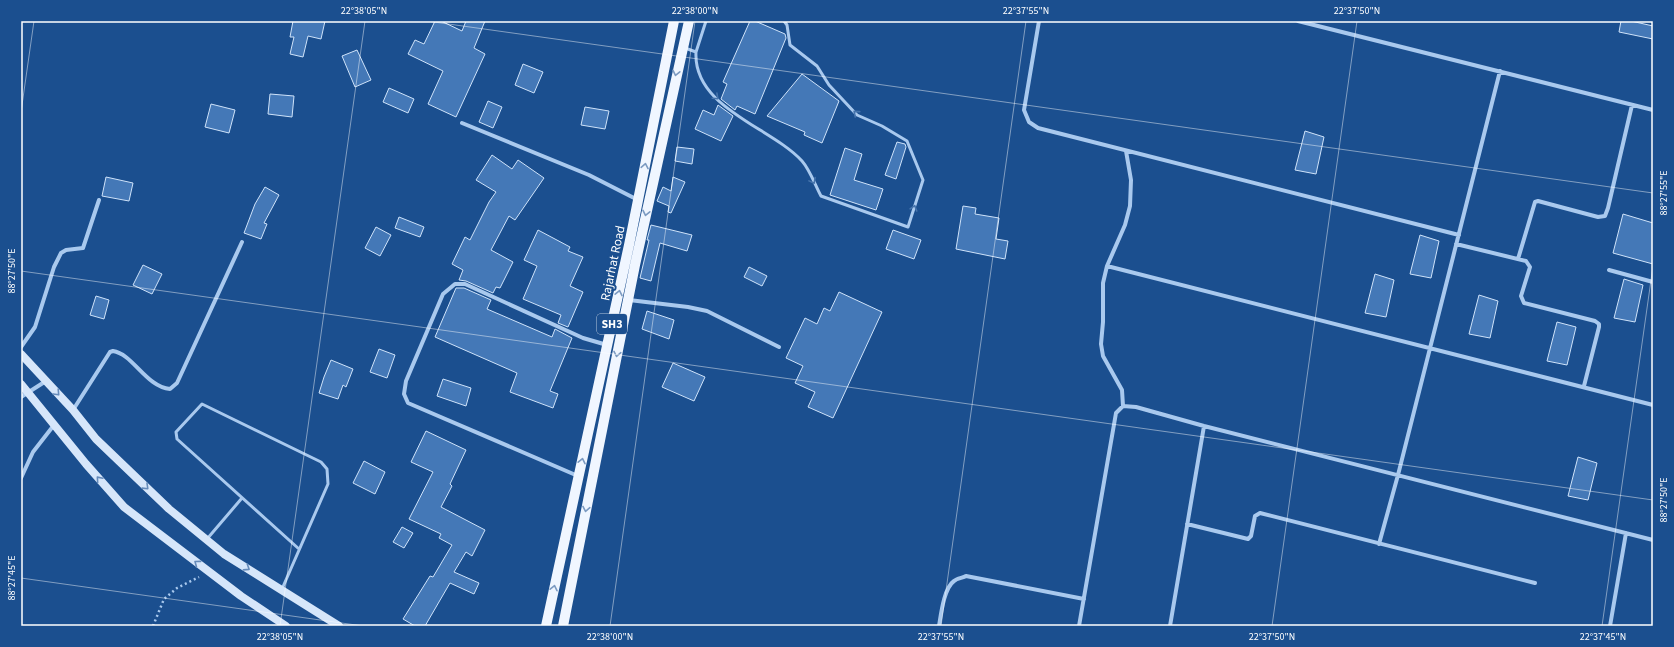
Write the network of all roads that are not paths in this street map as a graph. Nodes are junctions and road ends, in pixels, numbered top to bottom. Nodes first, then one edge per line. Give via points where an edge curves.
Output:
1 (674, 21) edge
2 (688, 21) edge
3 (706, 21) edge
4 (784, 21) edge
5 (1039, 21) edge
6 (1298, 21) edge
7 (682, 47) junction
8 (696, 52) junction
9 (1500, 71) junction
10 (1632, 105) junction
11 (1653, 110) edge
12 (462, 123) dead end
13 (1126, 151) junction
14 (99, 200) dead end
15 (638, 201) junction
16 (1458, 235) junction
17 (242, 242) dead end
18 (1456, 244) junction
19 (1518, 259) junction
20 (1108, 266) junction
21 (1609, 270) dead end
22 (1653, 282) edge
23 (628, 300) junction
24 (607, 346) junction
25 (21, 347) edge
26 (779, 347) dead end
27 (1430, 347) junction
28 (21, 354) edge
29 (46, 381) junction
30 (21, 384) edge
31 (1584, 386) junction
32 (24, 395) edge
33 (1653, 405) edge
34 (1124, 406) junction
35 (72, 410) junction
36 (54, 425) junction
37 (1204, 426) junction
38 (1398, 475) junction
39 (579, 476) junction
40 (21, 478) edge
41 (242, 498) junction
42 (1187, 524) junction
43 (1626, 533) junction
44 (206, 539) junction
45 (1653, 540) edge
46 (1379, 544) junction
47 (300, 549) junction
48 (1536, 584) dead end
49 (281, 591) junction
50 (1084, 599) junction
51 (286, 626) edge
52 (339, 626) edge
53 (546, 626) edge
54 (563, 626) edge
55 (939, 626) edge
56 (1079, 626) edge
57 (1170, 626) edge
58 (1610, 626) edge

15 -> 1 main road, Rajarhat Road / SH3
2 - 7 main road, Rajarhat Road / SH3
3 - 8 lane
8 -> 4 lane via 695,63 707,89 749,124 791,151 803,162 821,196 908,227 923,180 907,140 857,116 829,85 817,66 790,45
5 - 13 street via 1024,110 1029,122 1038,128
6 - 9 street
7 - 8 lane
7 -> 23 main road, Rajarhat Road / SH3
9 - 10 street
9 - 16 street
10 - 11 street
10 - 19 street via 1605,216 1598,217 1534,202
12 - 15 street via 589,175
13 - 16 street
13 - 20 street via 1131,180 1130,206
14 - 25 street via 83,248 61,253 35,327
24 -> 15 main road, Rajarhat Road / SH3
16 - 18 street
17 - 35 street via 177,383 170,389 162,388 121,354 113,351
18 - 19 street
18 - 27 street
19 - 31 street via 1526,261 1530,267 1521,296 1524,303 1599,324
20 - 27 street
20 - 34 street via 1103,283 1101,344 1103,356 1122,390
21 - 22 street
23 - 26 street via 707,311
23 -> 54 main road, Rajarhat Road / SH3
39 -> 24 main road, Rajarhat Road / SH3
24 - 39 street via 582,338 465,284 455,284 443,294 406,381 404,394 408,403
27 - 31 street
27 - 38 street
28 - 29 main road
29 - 32 street
29 -> 35 main road
30 - 32 main road
31 - 33 street
32 - 36 main road
34 - 37 street
34 - 50 street via 1116,413
35 -> 44 main road via 96,439 168,509
36 - 40 street via 32,452
51 -> 36 main road via 241,596 124,507
37 - 38 street
37 - 42 street
38 - 43 street
38 - 46 street
53 -> 39 main road, Rajarhat Road / SH3
41 - 44 lane
41 - 47 lane
41 - 47 lane via 177,439 176,432 202,404 321,462 327,469 328,484
42 - 46 street via 1248,539 1255,516 1260,513
42 - 57 street
43 - 45 street
43 - 58 street
44 -> 49 main road via 224,554
46 - 48 street
47 - 49 lane
49 - 52 main road
50 - 55 street via 966,576 954,581 948,589 942,605
50 - 56 street

